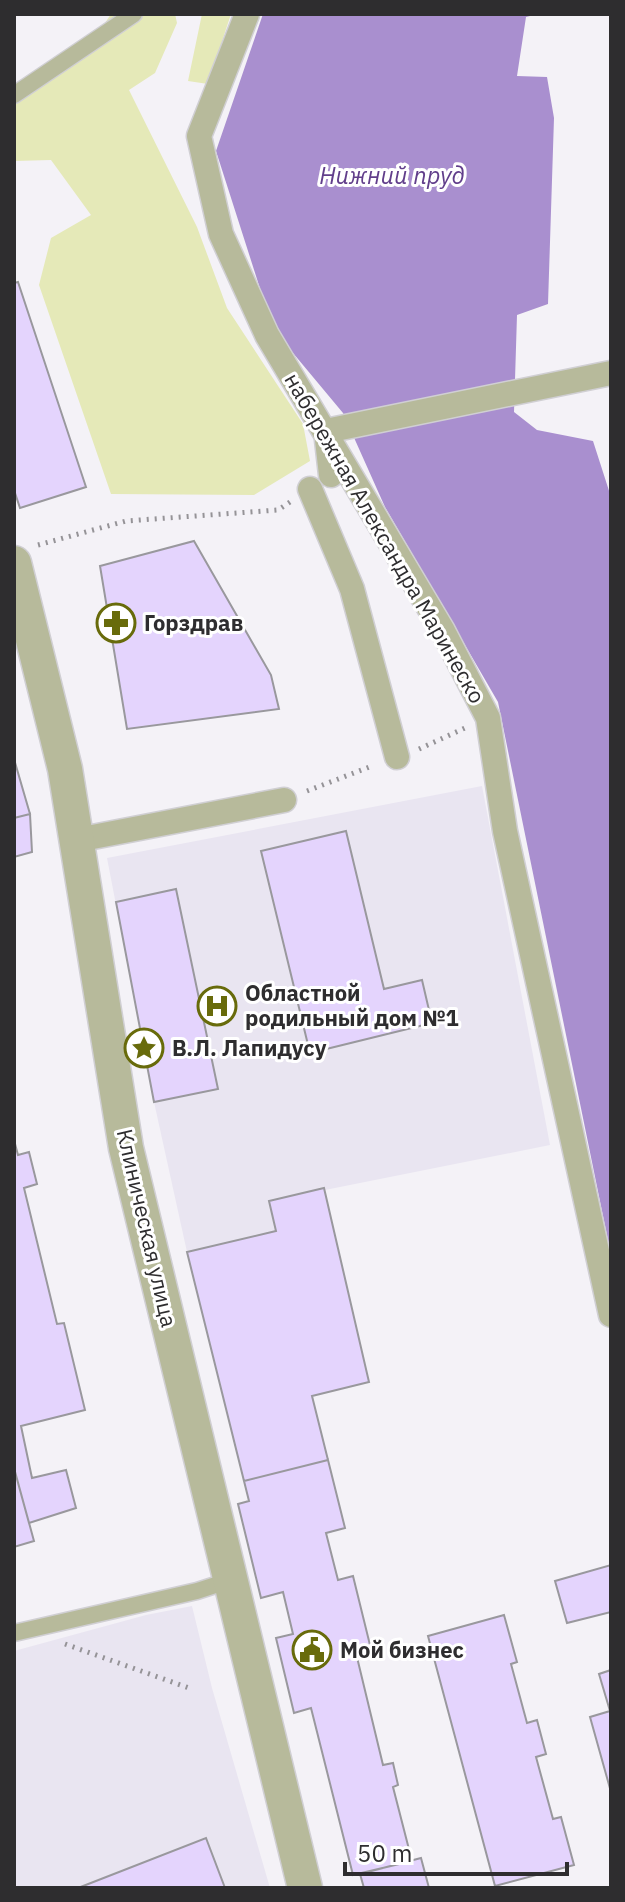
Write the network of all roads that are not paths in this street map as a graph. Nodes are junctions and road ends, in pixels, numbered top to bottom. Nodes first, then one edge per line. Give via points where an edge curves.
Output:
1 (134, 14) edge
2 (247, 14) edge
3 (14, 95) edge
4 (609, 373) edge
5 (326, 431) junction
6 (331, 475) dead end
7 (310, 489) dead end
8 (21, 555) edge
9 (397, 757) dead end
10 (284, 800) dead end
11 (77, 840) junction
12 (611, 1315) edge
13 (231, 1580) junction
14 (20, 1632) edge
15 (305, 1888) edge

1 - 3 lane
2 - 5 street, набережная Александра Маринеско via 199,136 221,234 267,335
4 - 5 street
5 - 6 street
5 - 12 street, набережная Александра Маринеско via 488,718 505,831
7 - 9 street via 352,589
8 - 11 street, Клиническая улица
10 - 11 street
11 - 13 street, Клиническая улица via 126,1148
13 - 14 lane
13 - 15 street, Клиническая улица

